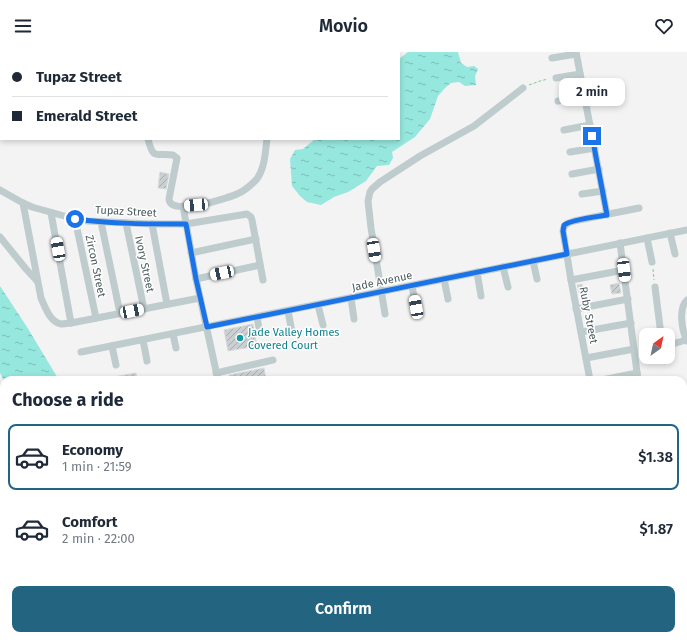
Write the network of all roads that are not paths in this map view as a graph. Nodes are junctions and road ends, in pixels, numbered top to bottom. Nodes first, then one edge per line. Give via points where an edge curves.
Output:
1 (576, 53) edge
2 (552, 58) dead end
3 (580, 74) junction
4 (556, 78) road end
5 (523, 88) road end
6 (584, 96) junction
7 (558, 101) dead end
8 (590, 125) junction
9 (564, 130) dead end
10 (148, 140) edge
11 (267, 140) edge
12 (595, 148) junction
13 (570, 152) dead end
14 (599, 169) junction
15 (572, 174) dead end
16 (0, 190) edge
17 (603, 191) junction
18 (582, 194) dead end
19 (22, 203) junction
20 (183, 206) junction
21 (639, 208) dead end
22 (51, 213) junction
23 (607, 215) junction
24 (75, 219) junction
25 (101, 222) junction
26 (126, 223) junction
27 (152, 224) junction
28 (186, 224) junction
29 (687, 230) edge
30 (670, 233) junction
31 (0, 236) edge
32 (647, 238) junction
33 (256, 239) junction
34 (620, 243) junction
35 (191, 253) junction
36 (567, 254) junction
37 (675, 254) dead end
38 (533, 261) junction
39 (652, 262) road end
40 (260, 265) junction
41 (503, 267) junction
42 (624, 270) junction
43 (477, 272) junction
44 (196, 279) junction
45 (444, 279) junction
46 (537, 279) dead end
47 (263, 280) dead end
48 (571, 280) junction
49 (38, 281) junction
50 (412, 286) junction
51 (508, 287) dead end
52 (655, 287) road end
53 (381, 292) junction
54 (481, 296) dead end
55 (200, 298) junction
56 (350, 298) junction
57 (448, 299) dead end
58 (628, 299) junction
59 (687, 300) edge
60 (167, 304) junction
61 (318, 305) junction
62 (416, 307) dead end
63 (144, 309) junction
64 (576, 309) junction
65 (288, 311) junction
66 (120, 313) junction
67 (385, 314) dead end
68 (257, 317) junction
69 (96, 318) junction
70 (354, 319) dead end
71 (71, 323) junction
72 (631, 323) junction
73 (322, 325) dead end
74 (207, 327) junction
75 (660, 328) edge
76 (292, 332) dead end
77 (581, 332) junction
78 (174, 334) junction
79 (260, 334) dead end
80 (143, 340) junction
81 (687, 340) edge
82 (675, 343) edge
83 (112, 346) junction
84 (176, 348) dead end
85 (634, 349) junction
86 (81, 352) dead end
87 (586, 358) junction
88 (273, 360) dead end
89 (147, 361) dead end
90 (116, 365) dead end
91 (217, 376) edge
92 (589, 376) edge
93 (638, 376) edge

1 - 2 street
1 - 3 street
3 - 4 street
3 - 6 street
5 - 53 street via 474,126 420,156 372,189 368,201
6 - 7 street
6 - 8 street
8 - 9 street
8 - 12 street
10 - 20 street via 156,154 173,154 177,158 169,202 174,206
11 - 20 street via 261,173 248,188 211,203
12 - 13 street
12 - 14 street
14 - 15 street
14 - 17 street
16 - 19 street, Tupaz Street
17 - 18 street
17 - 23 street
19 - 22 street, Tupaz Street
19 - 49 street
20 - 28 street
21 - 23 street
22 - 24 street, Tupaz Street
22 - 71 street
23 - 36 street, Ruby Street via 564,225
24 - 25 street, Tupaz Street
24 - 69 street, Zircon Street
25 - 26 street, Tupaz Street
25 - 66 street
26 - 27 street, Tupaz Street
26 - 63 street, Ivory Street
27 - 28 street, Tupaz Street
27 - 60 street
28 - 33 street, Tupaz Street via 250,215
28 - 35 street
29 - 30 street, Jade Avenue
30 - 32 street, Jade Avenue
30 - 37 street
31 - 49 street
32 - 34 street, Jade Avenue
32 - 39 street
33 - 35 street
33 - 40 street
34 - 36 street, Jade Avenue
34 - 42 street
35 - 44 street
36 - 38 street, Jade Avenue
36 - 48 street, Ruby Street
38 - 41 street, Jade Avenue
38 - 46 street
40 - 44 street
40 - 47 street
41 - 43 street, Jade Avenue
41 - 51 street
42 - 48 street
42 - 58 street
43 - 45 street, Jade Avenue
43 - 54 street
44 - 55 street
45 - 50 street, Jade Avenue
45 - 57 street
48 - 64 street, Ruby Street
49 - 71 street via 41,298 53,318 62,324
50 - 53 street, Jade Avenue
50 - 62 street
52 - 75 street
53 - 56 street, Jade Avenue
53 - 67 street
55 - 60 street
55 - 74 street
56 - 61 street, Jade Avenue
56 - 70 street
58 - 64 street
58 - 72 street
59 - 81 street via 683,303 682,316
60 - 63 street
61 - 65 street, Jade Avenue
61 - 73 street
63 - 66 street
64 - 77 street, Ruby Street
65 - 68 street, Jade Avenue
65 - 76 street
66 - 69 street
68 - 74 street, Jade Avenue
68 - 79 street
69 - 71 street
72 - 77 street
72 - 85 street
74 - 78 street, Jade Avenue
74 - 91 street
77 - 87 street, Ruby Street
78 - 80 street, Jade Avenue
78 - 84 street
80 - 83 street, Jade Avenue
80 - 89 street
81 - 82 street
83 - 86 street, Jade Avenue
83 - 90 street
85 - 87 street
85 - 93 street
87 - 92 street, Ruby Street
88 - 91 street

